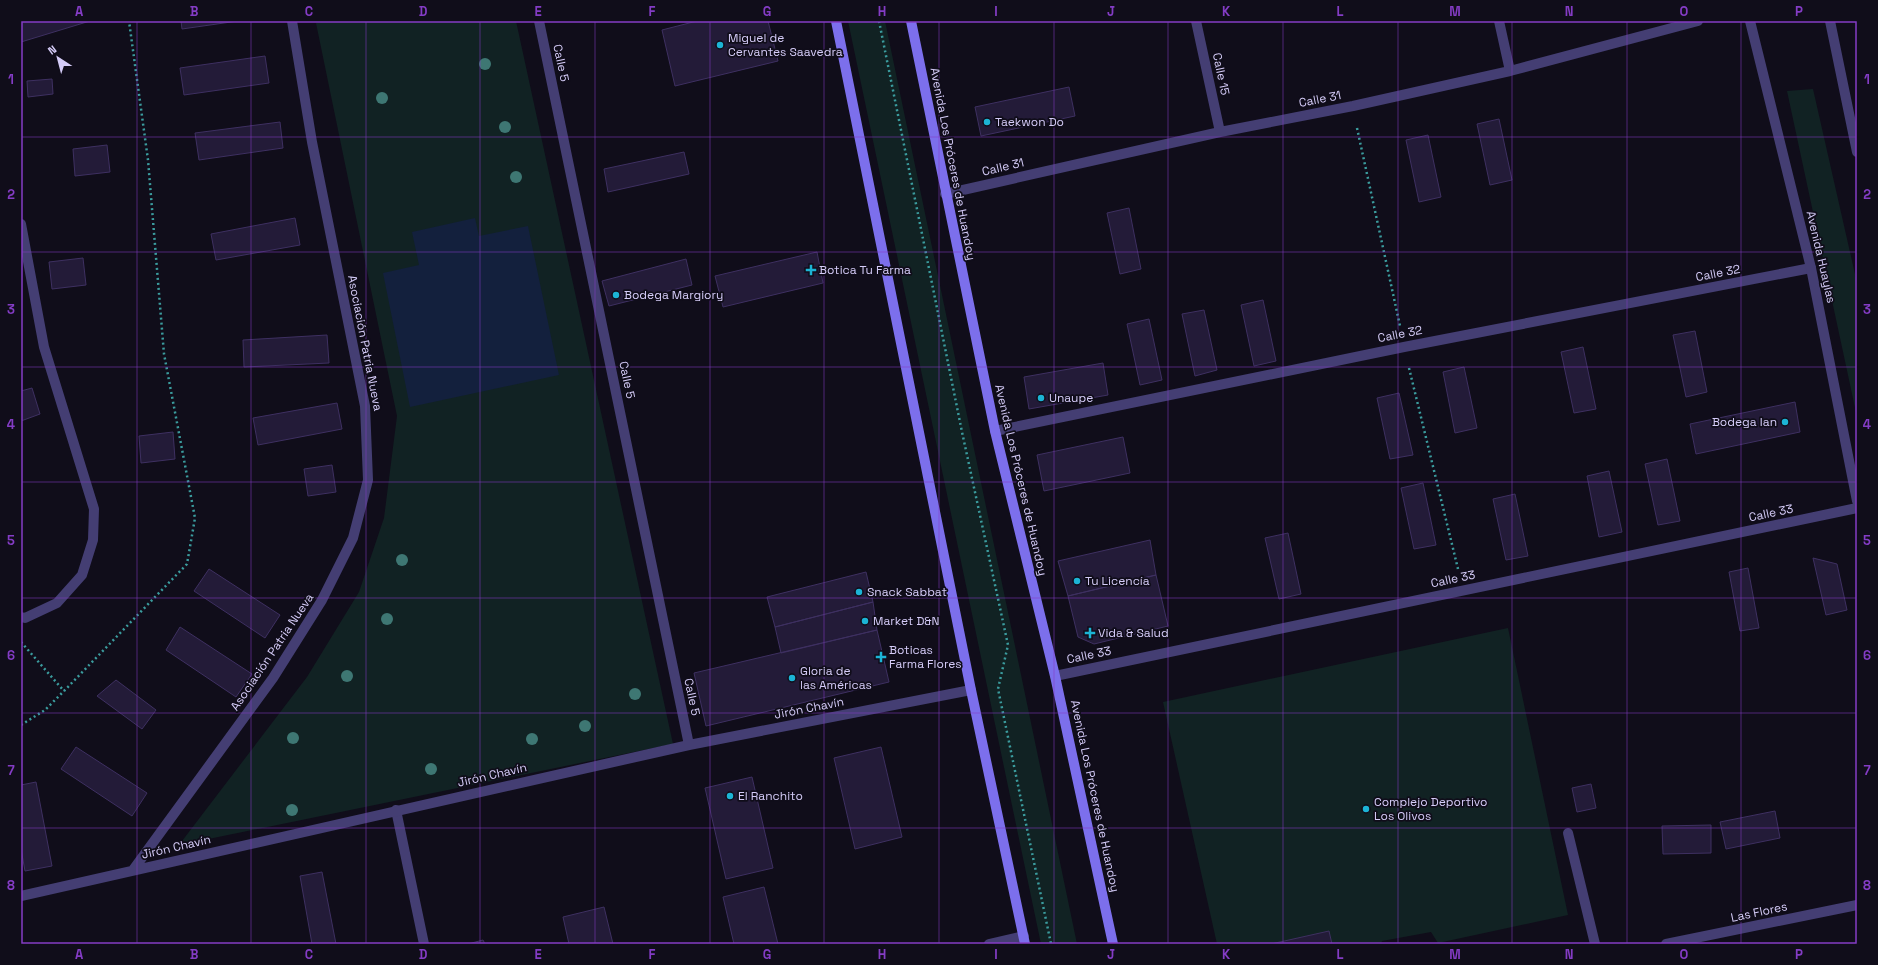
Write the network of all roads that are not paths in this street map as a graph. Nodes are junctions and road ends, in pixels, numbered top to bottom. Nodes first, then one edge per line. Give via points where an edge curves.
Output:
1 (292, 21) edge
2 (539, 21) edge
3 (836, 21) edge
4 (910, 21) edge
5 (1196, 21) edge
6 (1499, 21) edge
7 (1698, 21) edge
8 (1750, 21) edge
9 (1830, 21) edge
10 (1510, 70) junction
11 (1220, 132) junction
12 (1857, 152) edge
13 (945, 194) junction
14 (21, 224) edge
15 (1811, 268) junction
16 (995, 431) junction
17 (1857, 501) edge
18 (1857, 508) edge
19 (21, 617) edge
20 (1055, 676) junction
21 (971, 690) junction
22 (689, 744) junction
23 (396, 810) junction
24 (1568, 832) dead end
25 (133, 870) junction
26 (21, 896) edge
27 (1857, 905) edge
28 (1024, 940) edge
29 (424, 944) edge
30 (989, 944) edge
31 (1113, 944) edge
32 (1595, 944) edge
33 (1666, 944) edge

1 - 25 street, Asociación Patria Nueva via 312,142 365,406 368,480 353,538 322,600 273,678
2 - 22 street, Calle 5
3 - 21 main road
4 - 13 main road, Avenida Los Próceres de Huandoy
5 - 11 street, Calle 15
6 - 10 street
7 - 10 street, Calle 31
8 - 15 street, Avenida Huaylas
9 - 12 street
10 - 11 street, Calle 31 via 1353,106
11 - 13 street, Calle 31
13 - 16 main road, Avenida Los Próceres de Huandoy
14 - 19 street via 44,347 94,509 93,540 82,575 57,603 25,618
15 - 16 street, Calle 32 via 1404,347
15 - 17 street, Avenida Huaylas
16 - 20 main road, Avenida Los Próceres de Huandoy
18 - 20 street, Calle 33
20 - 31 main road, Avenida Los Próceres de Huandoy
21 - 22 street, Jirón Chavín
21 - 28 main road
22 - 23 street, Jirón Chavín
23 - 25 street, Jirón Chavín
23 - 29 street
24 - 32 street
25 - 26 street, Jirón Chavín
27 - 33 street, Las Flores
28 - 30 street

